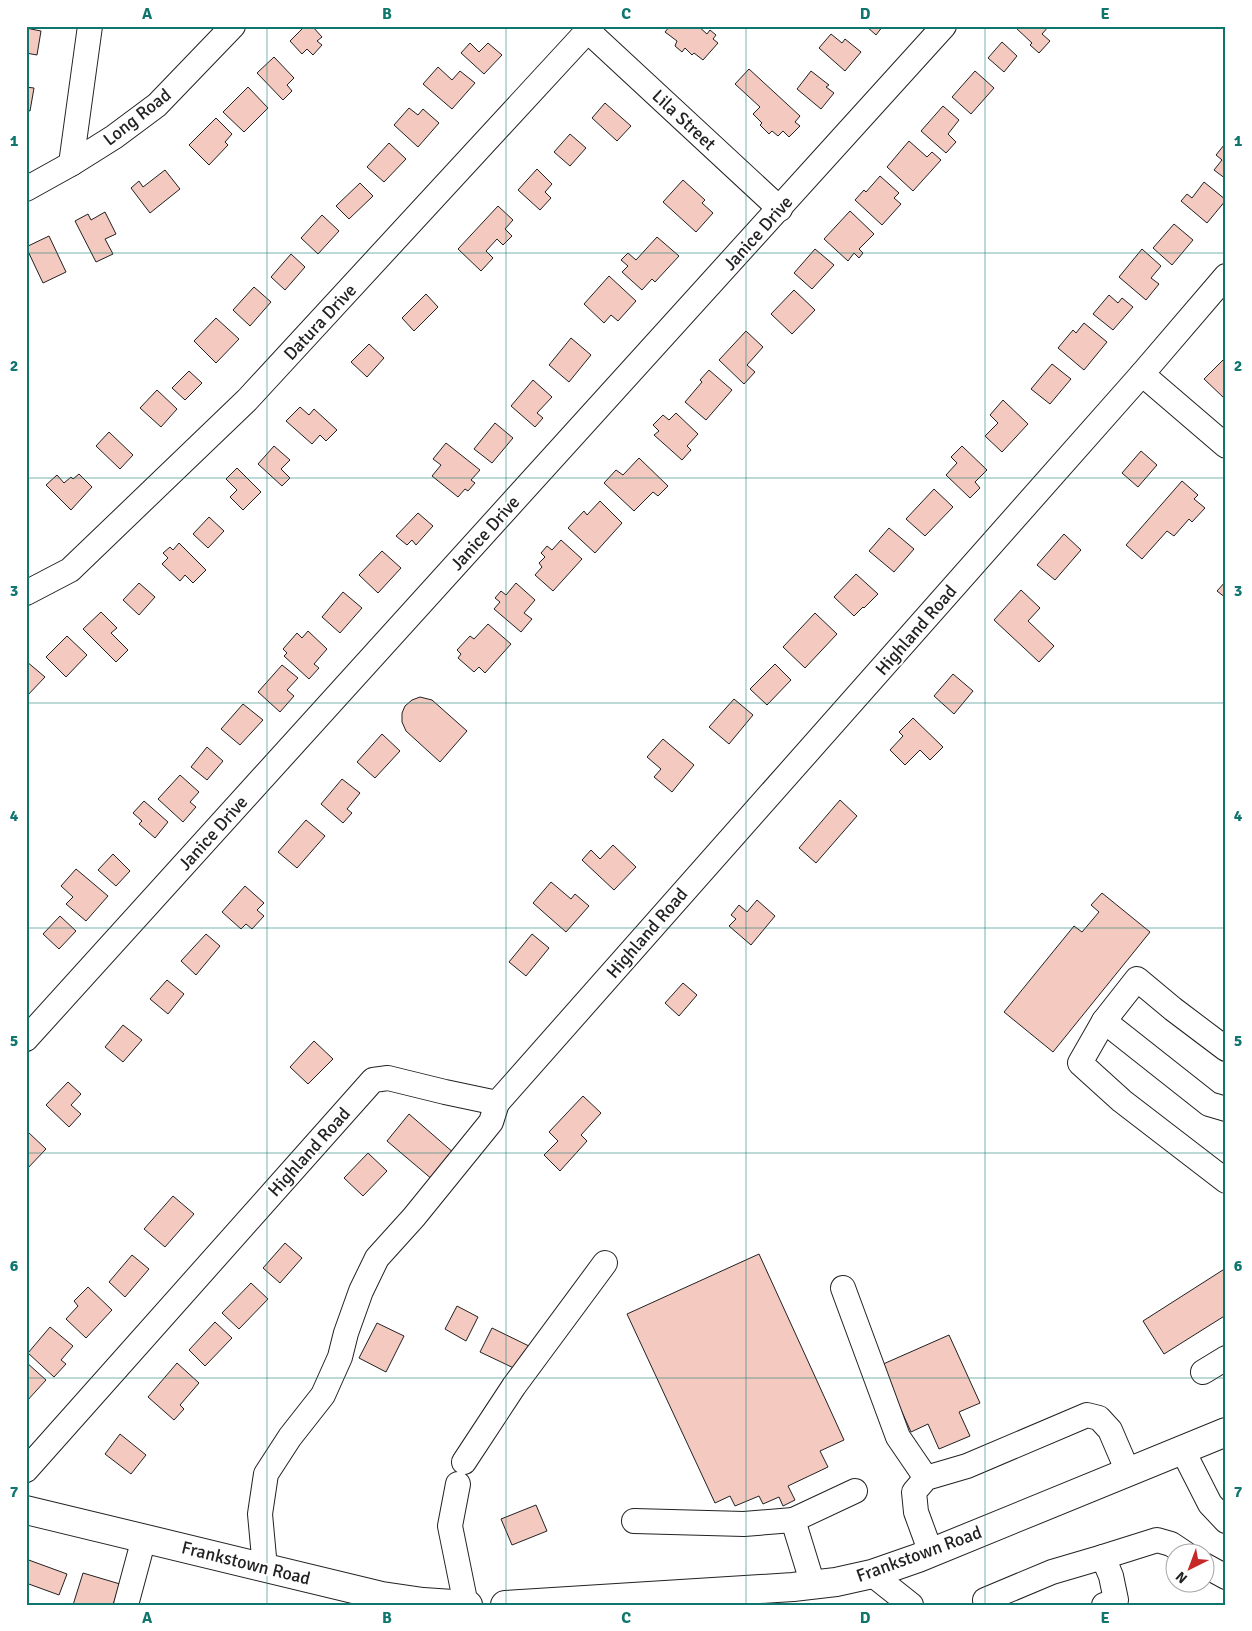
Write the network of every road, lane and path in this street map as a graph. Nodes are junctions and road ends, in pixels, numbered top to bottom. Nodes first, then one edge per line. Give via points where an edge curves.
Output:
1 (90, 26) edge
2 (233, 26) edge
3 (944, 26) edge
4 (590, 28) edge
5 (71, 164) junction
6 (26, 189) edge
7 (780, 209) junction
8 (1226, 276) edge
9 (1142, 374) junction
10 (1226, 446) edge
11 (26, 593) edge
12 (1104, 1021) junction
13 (26, 1040) edge
14 (1226, 1049) edge
15 (497, 1103) junction
16 (1226, 1110) edge
17 (1226, 1182) edge
18 (604, 1263) dead end
19 (843, 1288) dead end
20 (1226, 1358) edge
21 (1203, 1372) dead end
22 (1226, 1432) edge
23 (1182, 1450) junction
24 (26, 1470) edge
25 (1128, 1472) junction
26 (926, 1478) junction
27 (855, 1492) dead end
28 (26, 1510) edge
29 (793, 1520) junction
30 (634, 1521) dead end
31 (1226, 1522) edge
32 (144, 1538) junction
33 (1171, 1544) edge
34 (931, 1553) junction
35 (1103, 1557) junction
36 (265, 1568) junction
37 (1214, 1570) edge
38 (872, 1574) junction
39 (1226, 1577) edge
40 (813, 1584) junction
41 (382, 1600) edge
42 (986, 1600) dead end
43 (423, 1603) edge
44 (126, 1605) edge
45 (467, 1605) edge
46 (505, 1605) edge
47 (911, 1605) edge
48 (1104, 1605) edge

1 - 5 street
2 - 5 street, Long Road via 157,105
3 - 7 street, Janice Drive
4 - 7 street, Lila Street
4 - 11 street, Datura Drive via 247,400 70,570
5 - 6 street, Long Road
7 - 13 street, Janice Drive
8 - 9 street, Highland Road
9 - 10 street
9 - 15 street, Highland Road
12 - 14 street via 1137,979
12 - 16 street via 1209,1104
12 - 17 street via 1080,1063 1122,1101
15 - 24 street, Highland Road via 388,1078 373,1080
15 - 36 street via 491,1122 377,1258 361,1291 340,1357 323,1395 266,1474 260,1514
18 - 45 street via 514,1386 461,1473 450,1526
19 - 26 street via 898,1437
20 - 21 street
22 - 23 main road, Frankstown Road
23 - 25 main road, Frankstown Road
23 - 31 street via 1210,1504
25 - 26 street via 1110,1430 1099,1418 1087,1415 967,1466
25 - 34 main road, Frankstown Road
26 - 34 street via 914,1492 916,1512
27 - 29 street
28 - 32 main road, Frankstown Road
29 - 30 street via 744,1524
29 - 40 street
32 - 36 main road, Frankstown Road
32 - 44 street
33 - 35 street via 1157,1540
34 - 38 main road, Frankstown Road
35 - 42 street via 1052,1572
35 - 48 street via 1116,1600
36 - 41 main road, Frankstown Road
37 - 39 street
38 - 40 main road, Frankstown Road
38 - 47 street
40 - 46 main road, Frankstown Road
41 - 43 main road, Frankstown Road
43 - 45 main road, Frankstown Road

